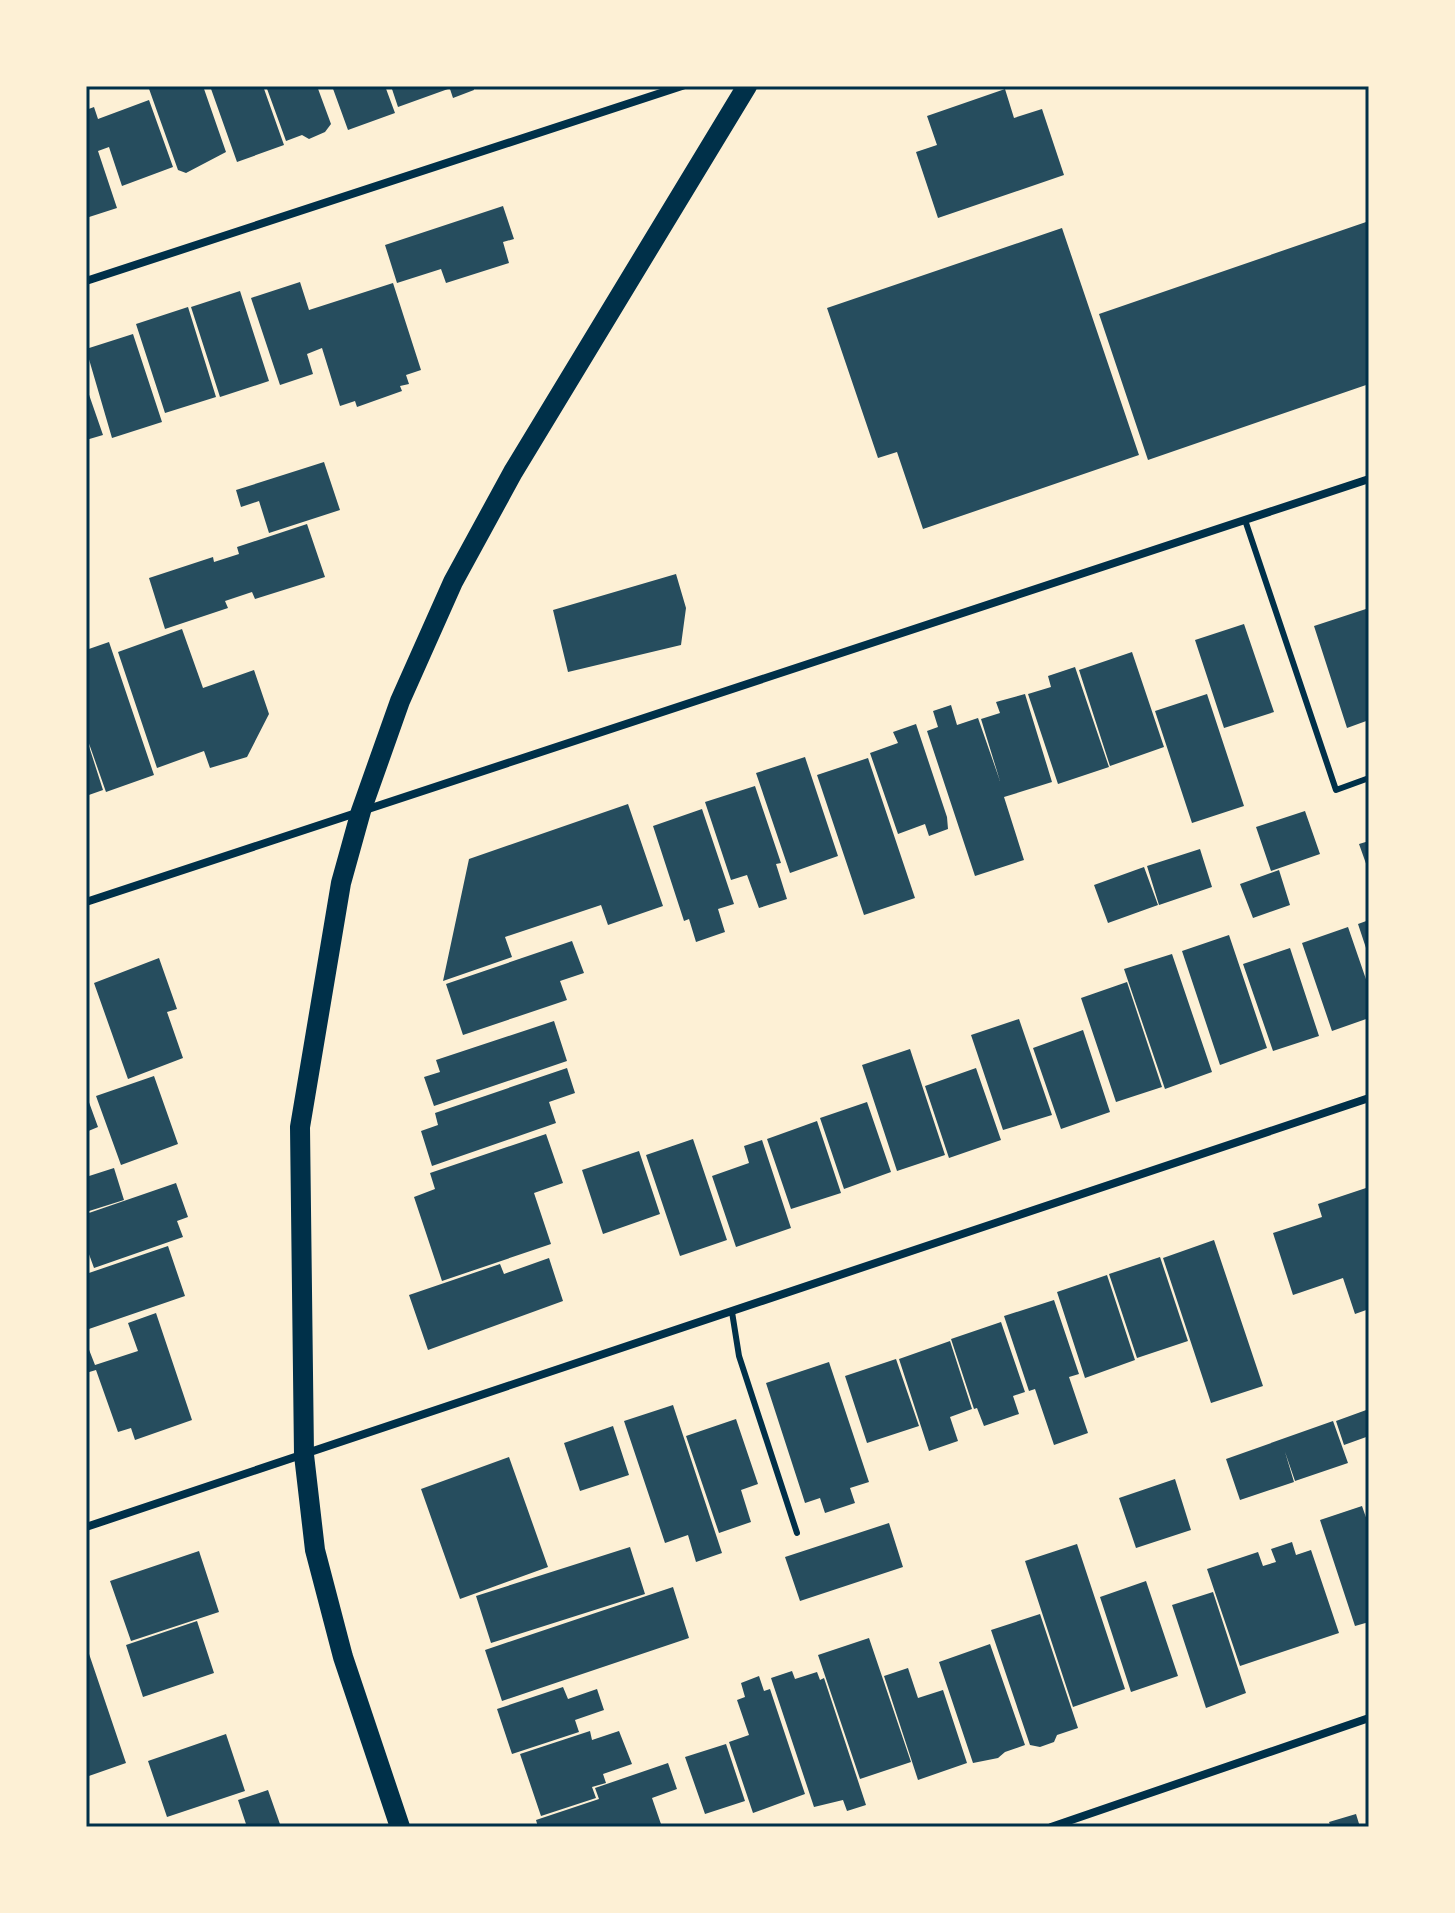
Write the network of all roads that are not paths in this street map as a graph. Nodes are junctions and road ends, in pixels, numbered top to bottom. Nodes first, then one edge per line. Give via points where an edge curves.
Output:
1 (682, 86) edge
2 (747, 86) edge
3 (86, 281) edge
4 (1369, 479) edge
5 (1245, 520) junction
6 (1369, 778) edge
7 (361, 811) junction
8 (86, 902) edge
9 (1369, 1098) edge
10 (732, 1312) junction
11 (304, 1455) junction
12 (86, 1527) edge
13 (797, 1533) dead end
14 (1369, 1718) edge
15 (400, 1827) edge
16 (1051, 1827) edge

1 - 3 street
2 - 7 main road via 513,472 453,582 400,701
4 - 5 street
5 - 6 lane via 1336,790
5 - 7 street
7 - 8 street
7 - 11 main road via 341,883 300,1127
9 - 10 street
10 - 11 street
10 - 13 lane via 739,1356
11 - 12 street
11 - 15 main road via 315,1550 339,1642
14 - 16 street

